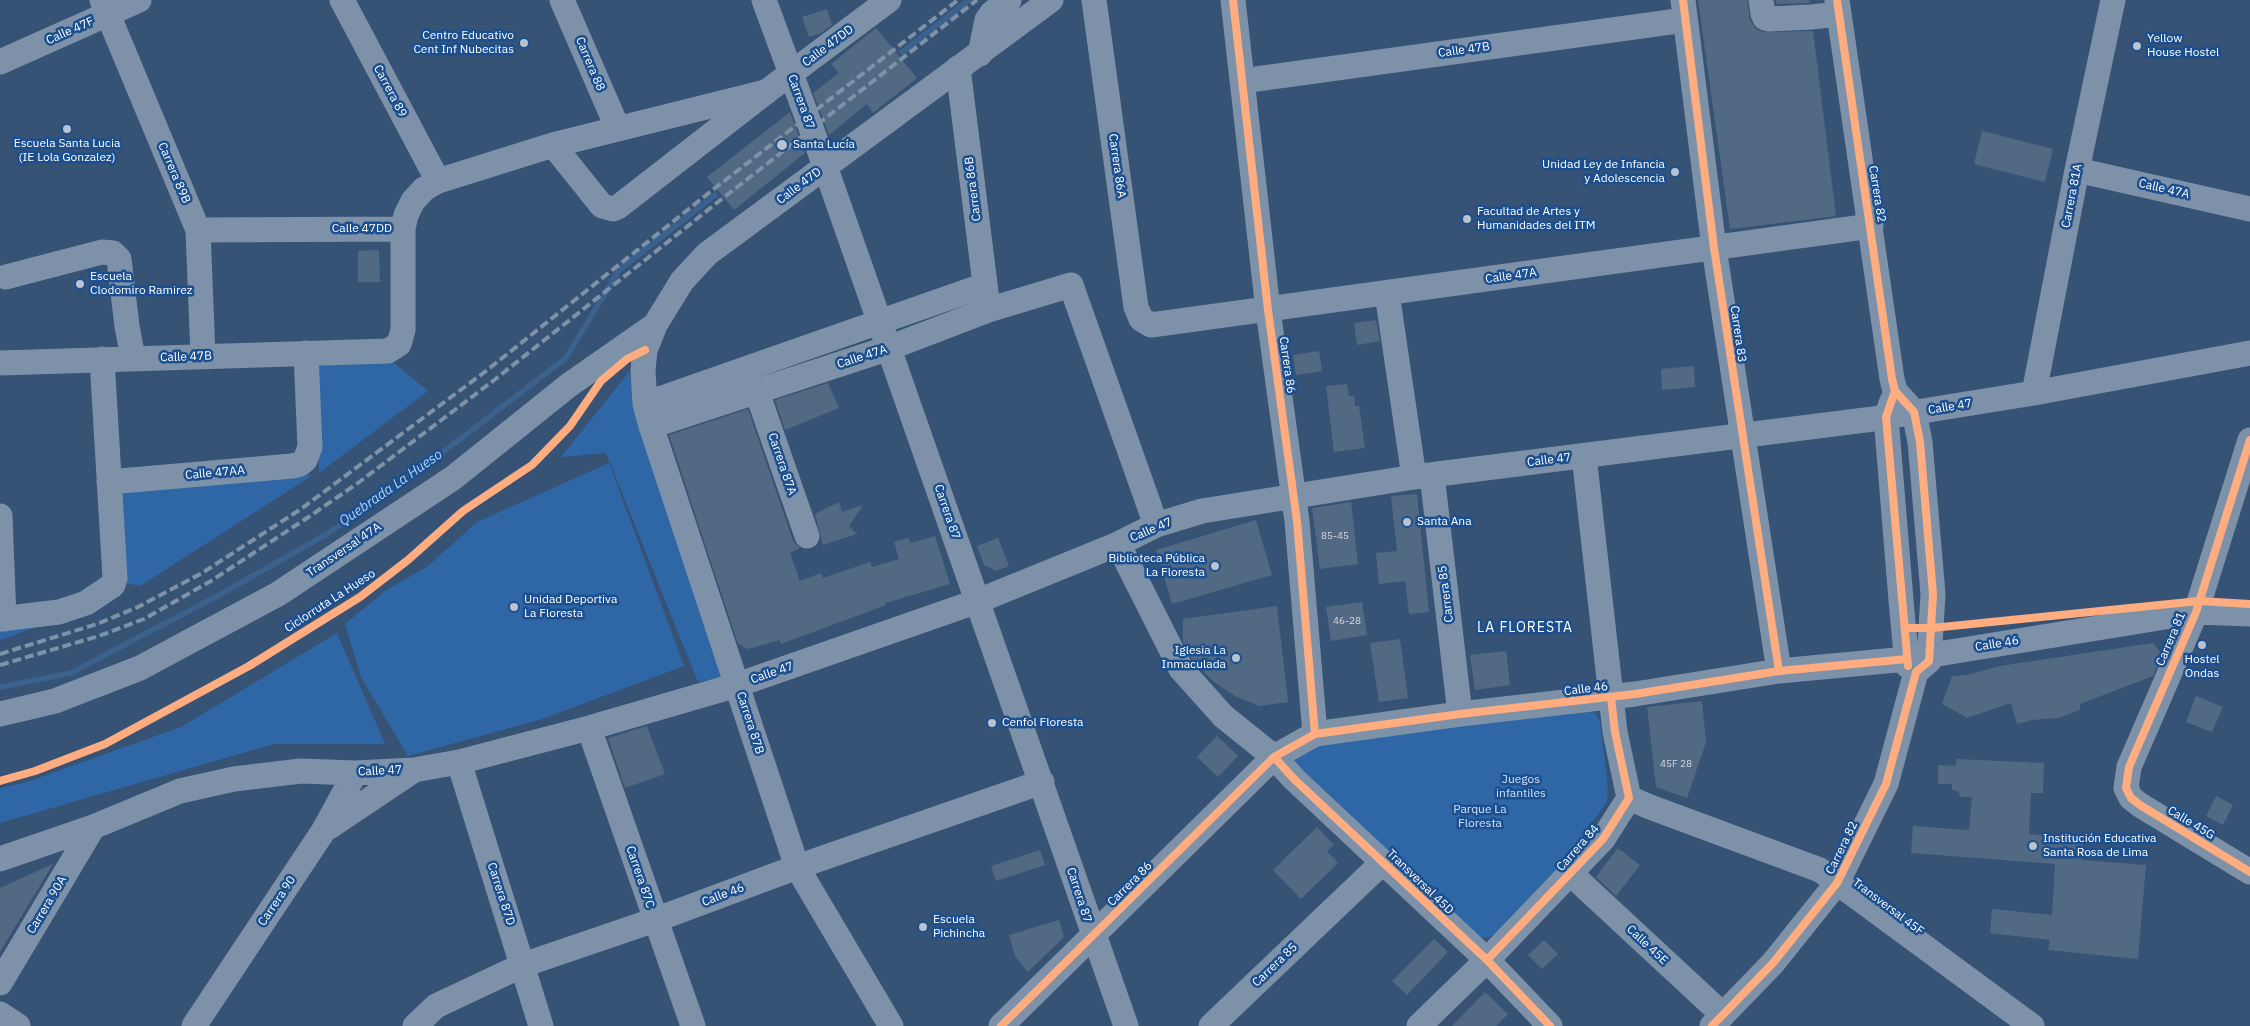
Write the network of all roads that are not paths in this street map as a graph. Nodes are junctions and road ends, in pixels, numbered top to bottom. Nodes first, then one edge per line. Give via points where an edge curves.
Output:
1 (139, 0) edge
2 (342, 0) edge
3 (562, 0) edge
4 (764, 0) edge
5 (889, 0) edge
6 (1009, 0) edge
7 (1051, 0) edge
8 (1094, 0) edge
9 (1233, 0) edge
10 (1761, 0) edge
11 (2113, 0) edge
12 (105, 7) edge
13 (1838, 7) edge
14 (1684, 10) edge
15 (980, 54) junction
16 (0, 62) edge
17 (958, 68) junction
18 (790, 75) junction
19 (1242, 81) junction
20 (766, 92) junction
21 (618, 129) junction
22 (553, 145) junction
23 (825, 166) junction
24 (2077, 170) junction
25 (438, 181) junction
26 (2250, 209) edge
27 (1871, 226) junction
28 (403, 229) junction
29 (198, 230) junction
30 (1714, 248) junction
31 (6, 277) dead end
32 (984, 284) junction
33 (1387, 293) junction
34 (988, 310) junction
35 (1268, 310) junction
36 (880, 323) junction
37 (655, 325) junction
38 (1151, 325) joint
39 (889, 348) junction
40 (306, 353) junction
41 (2250, 353) edge
42 (203, 356) junction
43 (133, 358) junction
44 (102, 359) junction
45 (0, 362) edge
46 (1895, 391) junction
47 (757, 392) junction
48 (2034, 394) junction
49 (1914, 412) junction
50 (648, 415) junction
51 (1886, 417) junction
52 (1742, 434) junction
53 (2250, 440) edge
54 (1584, 456) junction
55 (1423, 476) junction
56 (108, 482) junction
57 (1294, 495) junction
58 (0, 516) edge
59 (1156, 525) junction
60 (807, 536) dead end
61 (1118, 544) junction
62 (978, 601) junction
63 (2196, 612) junction
64 (2250, 614) edge
65 (2, 619) edge
66 (1917, 662) junction
67 (1779, 671) junction
68 (737, 685) junction
69 (1611, 697) junction
70 (0, 714) edge
71 (1460, 714) junction
72 (589, 728) junction
73 (1315, 734) junction
74 (1274, 757) junction
75 (459, 762) junction
76 (414, 770) junction
77 (355, 773) junction
78 (1042, 782) junction
79 (2126, 788) joint
80 (1628, 798) junction
81 (93, 827) junction
82 (324, 830) junction
83 (0, 859) edge
84 (1383, 862) junction
85 (797, 867) junction
86 (2250, 872) edge
87 (1571, 874) junction
88 (1837, 883) junction
89 (655, 920) junction
90 (1093, 936) junction
91 (1487, 960) junction
92 (523, 965) junction
93 (0, 984) edge
94 (0, 1014) edge
95 (2006, 1019) edge
96 (1717, 1021) edge
97 (18, 1026) edge
98 (194, 1026) edge
99 (415, 1026) edge
100 (542, 1026) edge
101 (693, 1026) edge
102 (891, 1026) edge
103 (1001, 1026) edge
104 (1126, 1026) edge
105 (1211, 1026) edge
106 (1419, 1026) edge
107 (1550, 1026) edge
108 (2032, 1026) edge

1 - 12 street, Calle 47F
2 - 25 street, Carrera 89
3 - 21 street, Carrera 88
4 - 18 street, Carrera 87
5 - 18 street, Calle 47DD
6 - 15 street via 987,20
7 - 15 street, Calle 47D
8 - 38 street, Carrera 86A via 1136,307 1141,319
9 - 19 street, Carrera 86
10 - 13 street via 1762,14 1769,19 1811,17
11 - 24 street, Carrera 81A
12 - 16 street, Calle 47F
12 - 29 street, Carrera 89B
13 - 27 street, Carrera 82
14 - 19 street, Calle 47B
14 - 30 street, Carrera 83
15 - 17 street, Calle 47D
17 - 23 street, Calle 47D
17 - 32 street, Carrera 86B
18 - 20 street, Calle 47DD
18 - 23 street, Carrera 87
19 - 35 street, Carrera 86
20 - 21 street, Calle 47DD
20 - 22 street, Calle 47DD via 613,209 602,206
21 - 22 street, Calle 47DD
22 - 25 street, Calle 47DD
23 - 36 street, Carrera 87
23 - 37 street, Calle 47D via 707,254 682,281
24 - 26 street, Calle 47A
24 - 48 street, Carrera 81A
25 - 28 street, Calle 47DD via 413,200
27 - 30 street, Calle 47A
27 - 46 street, Carrera 82
28 - 29 street, Calle 47DD
28 - 40 street, Calle 47B via 403,330 395,349 388,352
29 - 42 street, Carrera 89B
30 - 33 street, Calle 47A
30 - 52 street, Carrera 83
31 - 43 street via 102,252 112,253 119,259
32 - 34 street, Carrera 86B
32 - 36 street, Calle 47A
33 - 35 street, Calle 47A
33 - 55 street, Carrera 85
34 - 39 street, Calle 47A
34 - 59 street, Calle 47A via 1071,285
35 - 38 street, Calle 47A
35 - 57 street, Carrera 86
36 - 39 street, Carrera 87
36 - 50 street, Calle 47A
37 - 50 street, Calle 47D via 643,363
37 - 70 street, Transversal 47A via 569,385 453,478 278,594 140,668 55,701
39 - 47 street, Calle 47A
39 - 62 street, Carrera 87
40 - 42 street, Calle 47B
40 - 56 street, Calle 47AA via 310,447 305,460 292,466
41 - 48 street, Calle 47
42 - 43 street, Calle 47B
43 - 44 street, Calle 47B
44 - 45 street, Calle 47B
44 - 56 street
46 - 49 street
46 - 51 street, Carrera 82
47 - 50 street, Calle 47A
47 - 60 street, Carrera 87A
48 - 49 street, Calle 47
49 - 51 street, Calle 47
49 - 66 street, Carrera 82 via 1920,442 1933,594
50 - 68 street, Carrera 87B
51 - 52 street, Calle 47
51 - 66 street, Carrera 82
52 - 54 street, Calle 47
52 - 67 street, Carrera 83
53 - 63 street, Carrera 81
54 - 55 street, Calle 47
54 - 69 street
55 - 57 street, Calle 47
55 - 71 street, Carrera 85
56 - 65 street via 113,586 86,602 59,612
57 - 59 street, Calle 47 via 1202,511
57 - 73 street, Carrera 86
58 - 65 street
59 - 61 street, Calle 47
61 - 62 street, Calle 47
61 - 74 street, Transversal 45D via 1181,669 1223,716
62 - 68 street, Calle 47
62 - 78 street, Carrera 87
63 - 64 street, Calle 46
63 - 66 street, Calle 46
63 - 79 street, Carrera 81 via 2129,766
66 - 67 street, Calle 46
66 - 88 street, Carrera 82 via 1886,784
67 - 69 street, Calle 46
68 - 72 street, Calle 47
68 - 85 street, Carrera 87B
69 - 71 street, Calle 46
69 - 80 street via 1614,732
71 - 73 street, Calle 46
72 - 75 street, Calle 47
72 - 89 street, Carrera 87C
73 - 74 street, Calle 46
74 - 84 street, Transversal 45D
74 - 90 street, Carrera 86
75 - 76 street, Calle 47
75 - 92 street, Carrera 87D
76 - 77 street, Calle 47
76 - 82 street
77 - 81 street, Calle 47 via 301,771 234,779 180,791
77 - 82 street, Carrera 90
78 - 85 street, Calle 46
78 - 90 street, Carrera 87
79 - 86 street, Calle 45G via 2140,805
80 - 87 street, Carrera 84 via 1603,839
80 - 88 street, Transversal 45F via 1820,870
81 - 83 street, Calle 47
81 - 93 street, Carrera 90A
82 - 98 street, Carrera 90
84 - 91 street, Transversal 45D
84 - 105 street, Carrera 85
85 - 89 street, Calle 46
85 - 102 street, Carrera 87B
87 - 91 street, Carrera 84
87 - 96 street, Calle 45E
88 - 95 street, Transversal 45F
88 - 96 street, Carrera 82 via 1774,963
89 - 92 street, Calle 46
89 - 101 street, Carrera 87C
90 - 103 street, Carrera 86
90 - 104 street, Carrera 87
91 - 106 street, Carrera 84
91 - 107 street, Transversal 45D
92 - 99 street, Calle 46 via 436,1006
92 - 100 street, Carrera 87D
94 - 97 street
95 - 108 street, Transversal 45F

